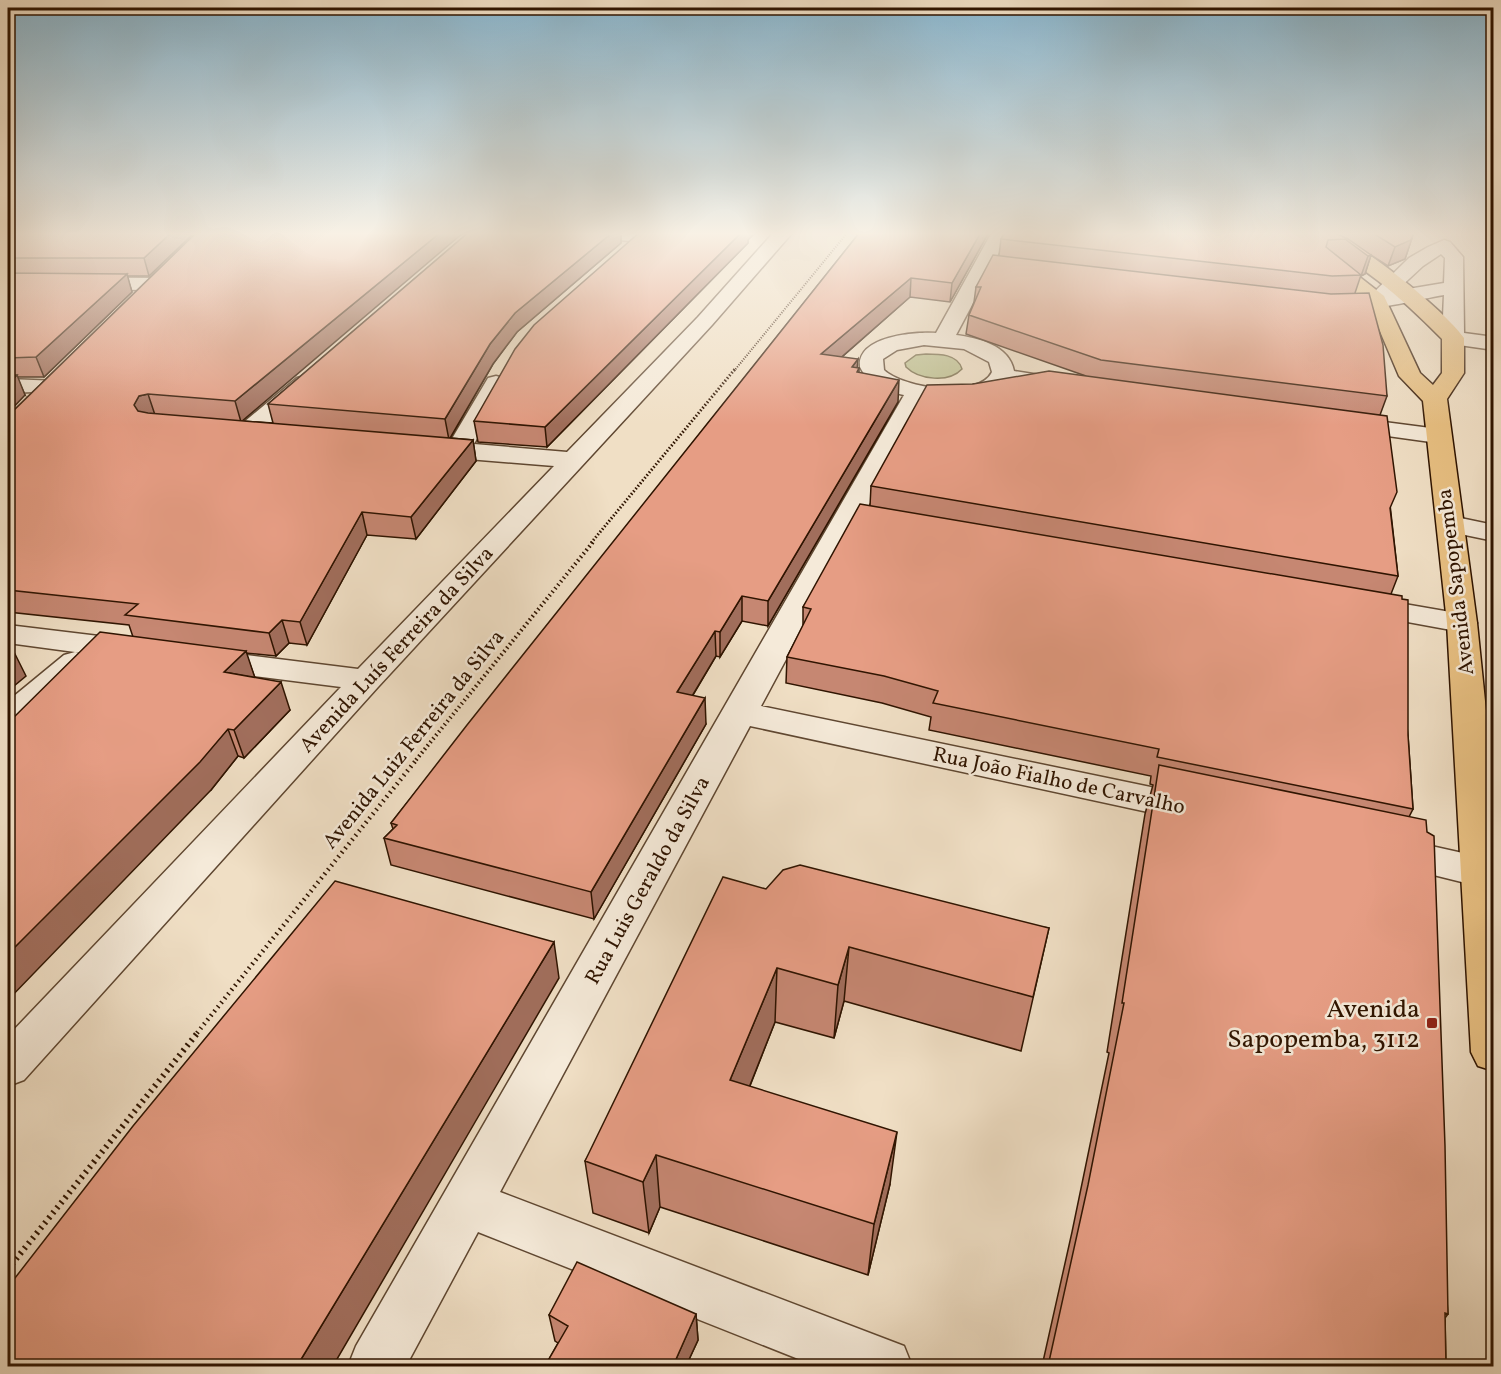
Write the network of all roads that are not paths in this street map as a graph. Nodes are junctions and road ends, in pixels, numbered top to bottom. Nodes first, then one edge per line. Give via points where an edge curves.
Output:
1 (143, 296) edge
2 (727, 296) edge
3 (966, 296) edge
4 (1372, 296) edge
5 (1380, 296) edge
6 (1403, 296) edge
7 (1411, 296) edge
8 (1454, 296) edge
9 (1377, 300) junction
10 (1326, 304) edge
11 (131, 308) edge
12 (1453, 338) junction
13 (943, 339) junction
14 (1494, 344) edge
15 (506, 365) edge
16 (318, 371) edge
17 (1002, 376) junction
18 (8, 386) edge
19 (1085, 387) edge
20 (917, 393) junction
21 (1435, 399) junction
22 (29, 407) edge
23 (1320, 420) edge
24 (282, 435) edge
25 (1438, 436) junction
26 (411, 446) edge
27 (458, 450) junction
28 (573, 460) junction
29 (1451, 524) junction
30 (1494, 533) edge
31 (1333, 601) edge
32 (1462, 623) junction
33 (8, 634) edge
34 (95, 646) junction
35 (366, 680) junction
36 (741, 713) junction
37 (8, 718) edge
38 (1228, 816) edge
39 (1356, 843) edge
40 (1488, 873) edge
41 (1494, 1052) edge
42 (8, 1066) edge
43 (467, 1203) junction
44 (376, 1366) edge
45 (884, 1366) edge

1 - 11 street
2 - 28 street, Avenida Luís Ferreira da Silva
3 - 13 street
4 - 9 main road
5 - 9 street
6 - 9 street
7 - 12 main road
8 - 12 street
9 - 10 street
9 - 21 main road via 1410,376
12 - 14 street
12 - 21 main road via 1453,373
13 - 17 street via 982,349 996,357 1003,366
13 - 20 street via 891,345 872,358 870,366 884,382
15 - 27 street
16 - 24 street via 235,431
17 - 19 street
17 - 20 street via 981,391 939,396
18 - 22 street via 59,378
20 - 36 street, Rua Luis Geraldo da Silva via 862,518
21 - 25 main road, Avenida Sapopemba
23 - 25 street
25 - 29 main road, Avenida Sapopemba
26 - 27 street
27 - 28 street
28 - 35 street, Avenida Luís Ferreira da Silva
29 - 30 street
29 - 32 main road, Avenida Sapopemba
31 - 32 street
32 - 40 main road, Avenida Sapopemba
33 - 34 street
34 - 35 street
34 - 37 street
35 - 42 street, Avenida Luís Ferreira da Silva
36 - 38 street, Rua João Fialho de Carvalho
36 - 43 street, Rua Luis Geraldo da Silva
39 - 40 street
40 - 41 main road, Avenida Sapopemba
43 - 44 street, Rua Luis Geraldo da Silva
43 - 45 street

